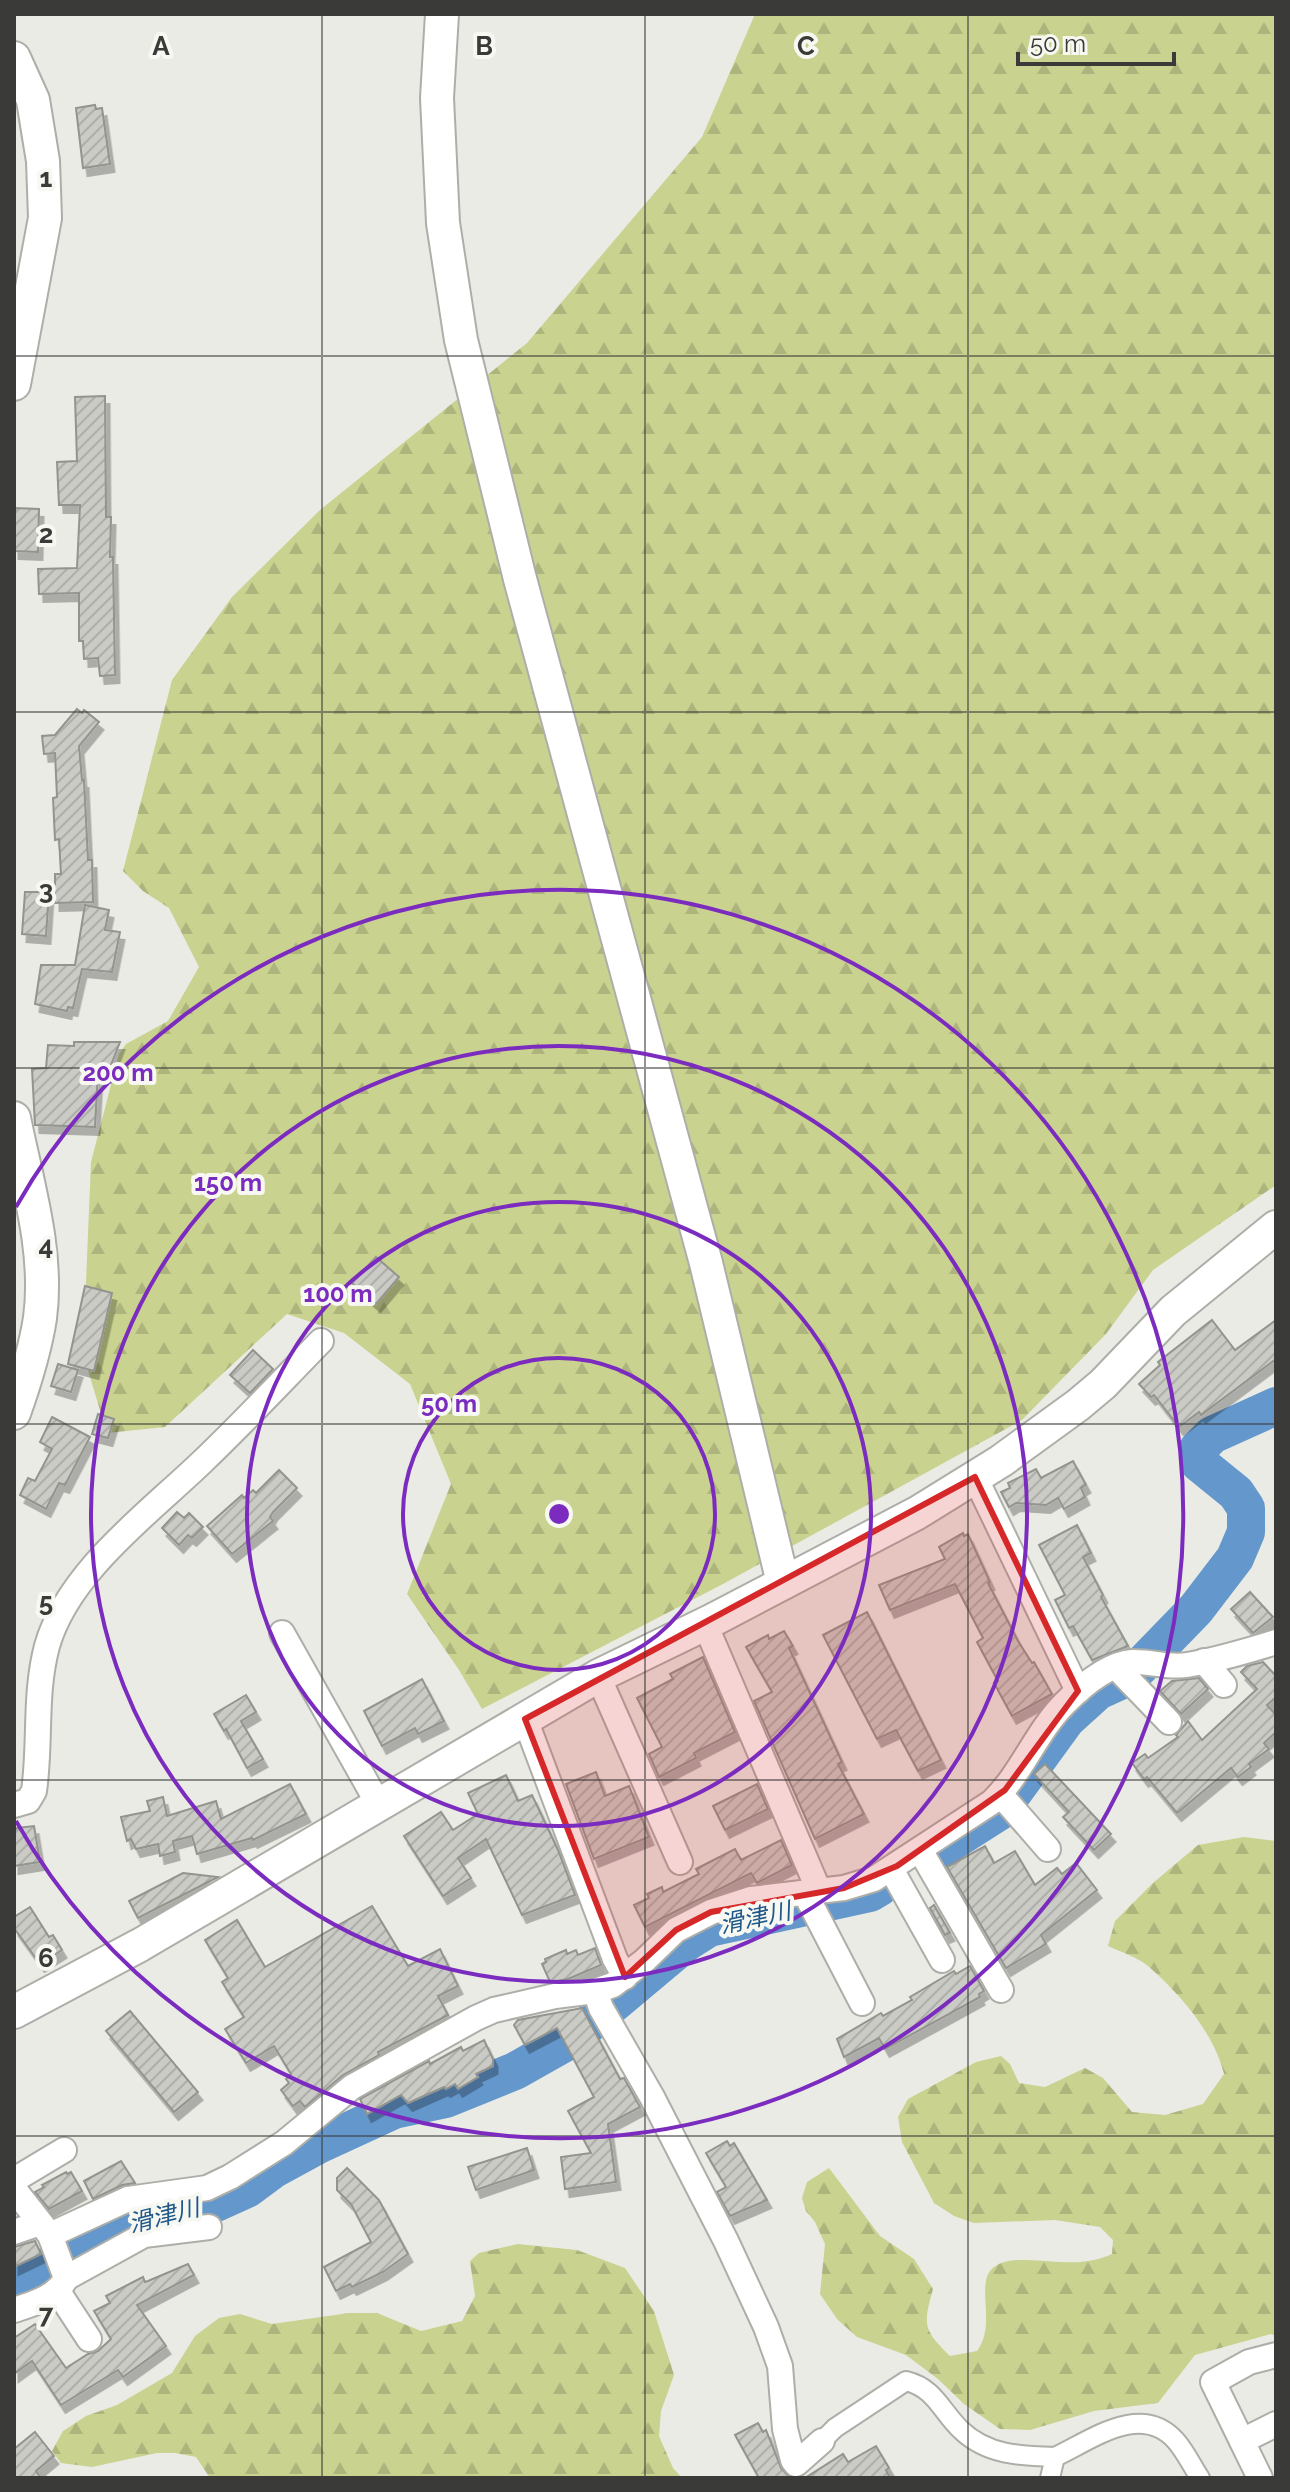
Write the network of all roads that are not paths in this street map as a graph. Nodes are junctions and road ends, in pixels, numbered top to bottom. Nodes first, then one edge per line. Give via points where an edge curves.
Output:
1 (442, 14) edge
2 (14, 58) edge
3 (14, 384) edge
4 (14, 1118) edge
5 (1276, 1227) edge
6 (321, 1341) dead end
7 (14, 1413) edge
8 (975, 1477) junction
9 (783, 1583) junction
10 (705, 1624) junction
11 (282, 1633) dead end
12 (1276, 1642) edge
13 (1204, 1661) junction
14 (1116, 1667) junction
15 (598, 1676) junction
16 (1224, 1685) dead end
17 (1078, 1691) junction
18 (525, 1719) junction
19 (1169, 1722) dead end
20 (1000, 1794) junction
21 (14, 1805) edge
22 (379, 1805) junction
23 (1048, 1849) dead end
24 (920, 1850) junction
25 (680, 1862) dead end
26 (891, 1869) junction
27 (812, 1892) junction
28 (942, 1960) dead end
29 (625, 1977) junction
30 (1001, 1990) dead end
31 (595, 1991) junction
32 (862, 2003) dead end
33 (14, 2012) edge
34 (64, 2150) dead end
35 (14, 2180) edge
36 (14, 2189) edge
37 (37, 2225) edge
38 (209, 2227) dead end
39 (14, 2232) edge
40 (62, 2280) junction
41 (14, 2310) edge
42 (89, 2339) dead end
43 (1276, 2355) edge
44 (1276, 2424) edge
45 (822, 2441) joint
46 (1242, 2441) junction
47 (1055, 2457) junction
48 (1050, 2478) edge
49 (1200, 2478) edge
50 (1260, 2478) edge

1 - 9 street via 437,98 443,223 464,353 706,1263
2 - 3 street via 33,100 45,218
4 - 7 street via 41,1272 40,1317
5 - 8 street via 1173,1311 1103,1384
6 - 21 street via 99,1560 67,1605 47,1647 37,1703 34,1791 28,1801
8 - 9 street
8 - 17 street
9 - 10 street
10 - 15 street
10 - 27 street
11 - 22 street
12 - 13 street
13 - 14 street
13 - 16 street
14 - 17 street
14 - 19 street
15 - 18 street
15 - 25 street
17 - 20 street via 1046,1725
18 - 22 street
18 - 29 street
20 - 23 street
20 - 24 street
22 - 33 street
24 - 26 street
24 - 30 street
26 - 27 street via 844,1888
26 - 28 street
27 - 29 street via 751,1899 688,1922
27 - 32 street
29 - 31 street
31 - 37 street via 476,2018 352,2087 284,2143 207,2188 128,2199
31 - 45 street via 766,2327 780,2366 785,2429 796,2464
34 - 35 street
36 - 37 street
37 - 39 street
37 - 40 street
38 - 40 street via 144,2235
40 - 41 street
40 - 42 street
43 - 46 street via 1249,2362 1213,2382
44 - 46 street
45 - 47 street via 906,2381 931,2392 974,2441 1009,2454
46 - 50 street
47 - 48 street
47 - 49 street via 1116,2427 1141,2422 1175,2440

